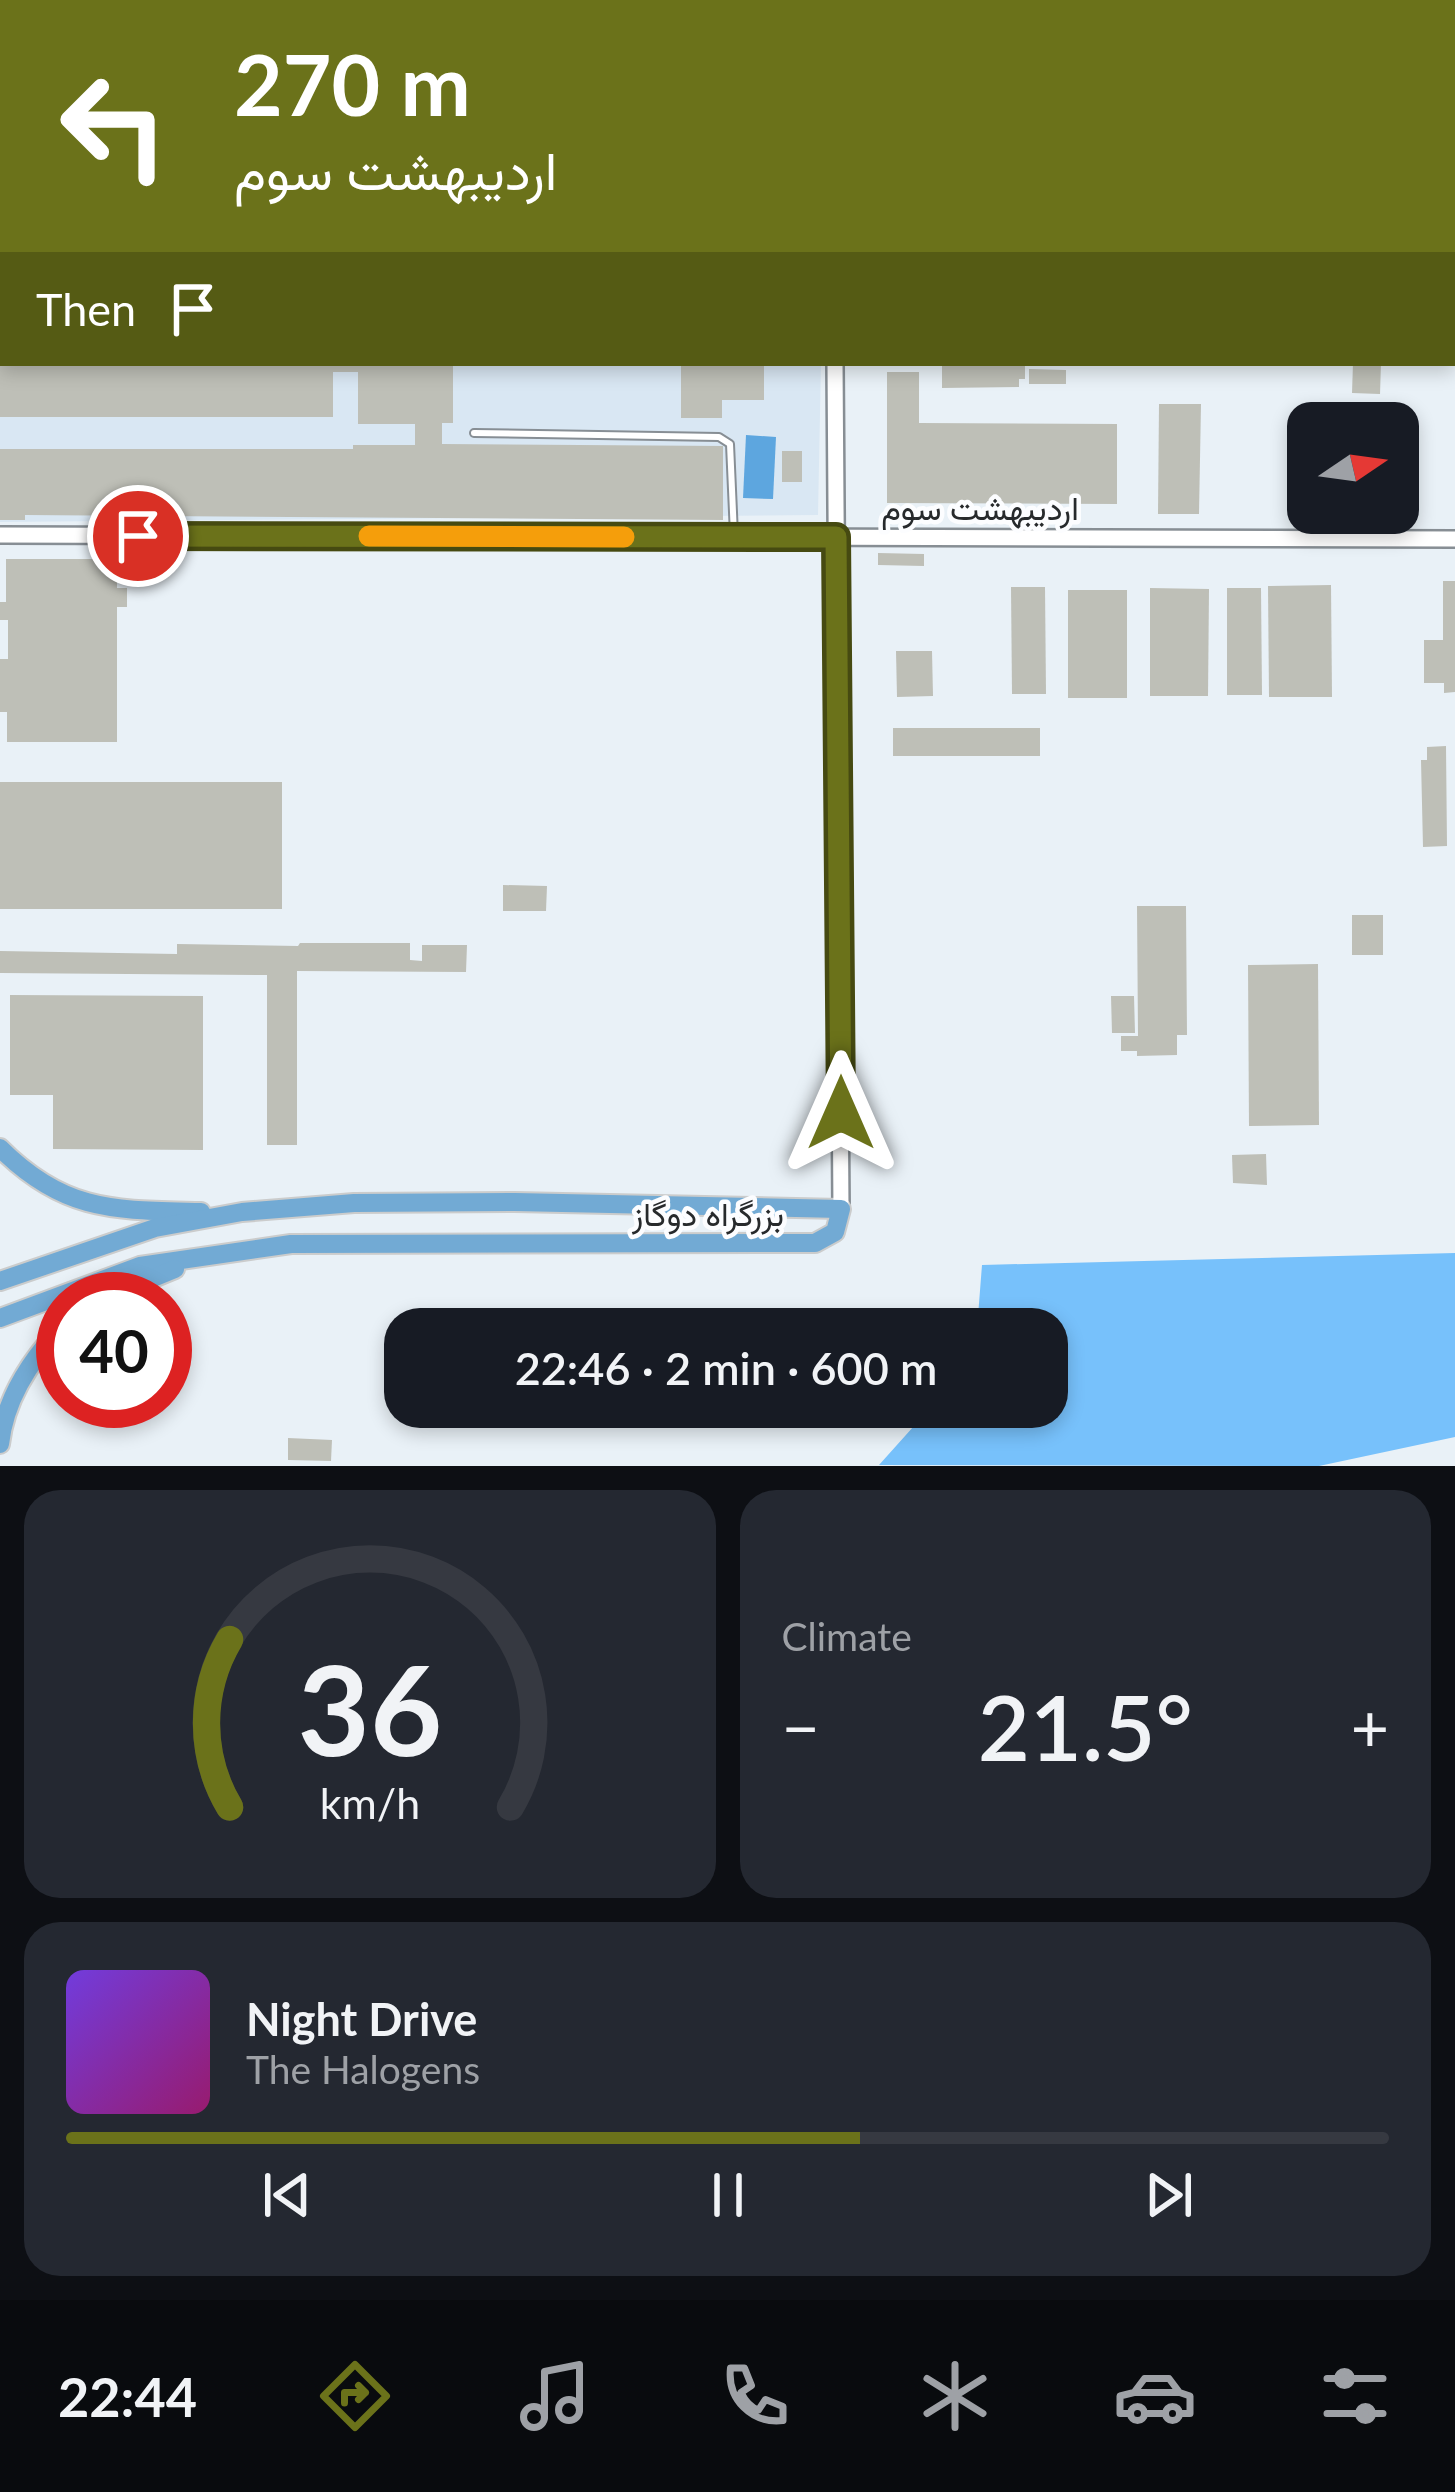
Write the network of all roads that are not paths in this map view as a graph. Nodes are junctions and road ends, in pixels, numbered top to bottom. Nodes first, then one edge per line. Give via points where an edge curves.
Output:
1 (835, 366) edge
2 (474, 434) dead end
3 (0, 535) edge
4 (734, 537) junction
5 (836, 537) junction
6 (1455, 538) edge
7 (0, 1148) edge
8 (842, 1209) junction
9 (242, 1212) junction
10 (213, 1254) junction
11 (169, 1272) edge
12 (0, 1281) edge
13 (0, 1318) edge
14 (36, 1356) edge
15 (0, 1444) edge

1 - 5 street
2 - 4 lane via 719,436 733,462
3 - 4 street, اردیبهشت سوم
4 - 5 street, اردیبهشت سوم
5 - 6 street, اردیبهشت سوم
5 - 8 street
7 - 9 highway via 64,1195 110,1210
8 - 9 highway, بزرگراه دوگاز via 492,1202
8 - 10 highway, بزرگراه دوگاز via 836,1232 815,1243 291,1244
9 - 12 highway, بزرگراه دوگاز via 155,1228
10 - 11 highway
10 - 13 highway, بزرگراه دوگاز via 140,1266
14 - 15 highway

